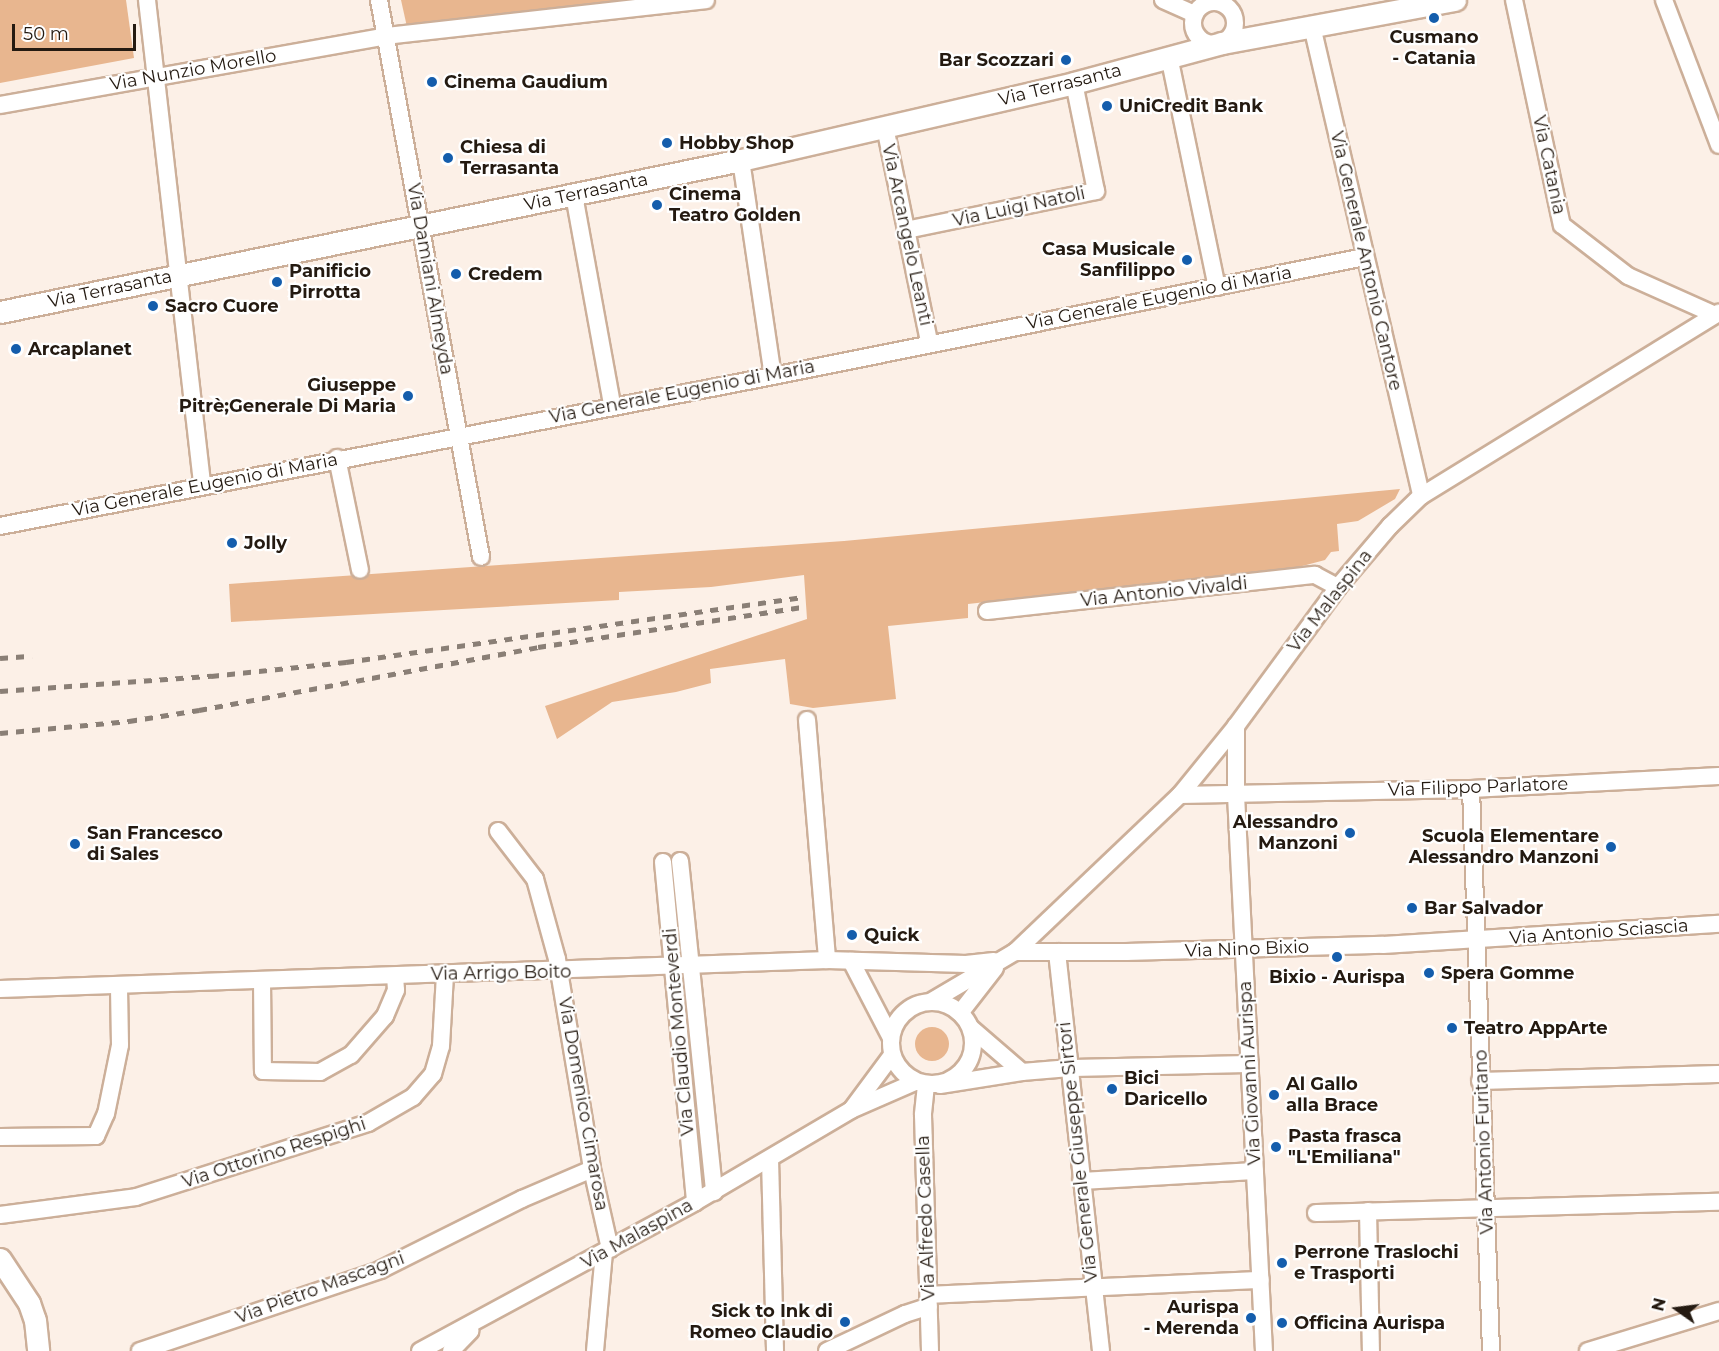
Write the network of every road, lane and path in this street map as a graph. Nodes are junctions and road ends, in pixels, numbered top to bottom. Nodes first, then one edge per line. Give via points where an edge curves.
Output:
1 (147, 0) edge
2 (379, 0) edge
3 (706, 0) edge
4 (1163, 0) edge
5 (1455, 0) edge
6 (1514, 0) edge
7 (1664, 0) edge
8 (1215, 1) edge
9 (1368, 7) edge
10 (1195, 14) junction
11 (1312, 26) junction
12 (386, 36) junction
13 (1222, 43) junction
14 (1169, 56) junction
15 (156, 76) junction
16 (1074, 83) junction
17 (0, 105) edge
18 (885, 127) junction
19 (1719, 145) edge
20 (741, 160) junction
21 (574, 195) junction
22 (420, 226) junction
23 (906, 230) junction
24 (1364, 257) junction
25 (177, 275) junction
26 (1217, 287) junction
27 (0, 312) edge
28 (1717, 314) edge
29 (929, 342) junction
30 (773, 376) junction
31 (612, 405) junction
32 (459, 436) junction
33 (337, 458) junction
34 (202, 485) junction
35 (1421, 496) junction
36 (0, 526) edge
37 (481, 557) dead end
38 (360, 570) dead end
39 (1338, 587) junction
40 (987, 611) dead end
41 (807, 720) dead end
42 (1236, 726) junction
43 (1719, 776) edge
44 (1471, 789) junction
45 (1180, 795) junction
46 (1236, 795) junction
47 (498, 831) dead end
48 (681, 861) dead end
49 (663, 862) dead end
50 (1719, 924) edge
51 (1478, 941) junction
52 (1244, 949) junction
53 (1057, 952) junction
54 (1008, 956) junction
55 (827, 960) junction
56 (851, 961) junction
57 (690, 965) junction
58 (673, 966) junction
59 (560, 972) junction
60 (445, 974) junction
61 (395, 975) junction
62 (262, 981) junction
63 (119, 985) junction
64 (0, 989) edge
65 (932, 1001) junction
66 (960, 1013) junction
67 (971, 1028) junction
68 (891, 1038) junction
69 (892, 1055) junction
70 (1250, 1064) junction
71 (1070, 1068) junction
72 (1022, 1072) junction
73 (1719, 1074) edge
74 (1480, 1081) junction
75 (927, 1084) junction
76 (851, 1110) junction
77 (0, 1137) edge
78 (770, 1159) junction
79 (592, 1169) junction
80 (1255, 1171) junction
81 (1081, 1181) junction
82 (714, 1192) junction
83 (695, 1202) junction
84 (1719, 1202) edge
85 (1486, 1206) junction
86 (1368, 1211) junction
87 (1316, 1213) dead end
88 (0, 1215) edge
89 (607, 1251) junction
90 (0, 1259) edge
91 (1261, 1280) junction
92 (1093, 1287) junction
93 (929, 1301) junction
94 (1719, 1311) edge
95 (481, 1320) junction
96 (38, 1351) edge
97 (140, 1351) edge
98 (420, 1351) edge
99 (451, 1351) edge
100 (595, 1351) edge
101 (775, 1351) edge
102 (827, 1351) edge
103 (930, 1351) edge
104 (1101, 1351) edge
105 (1264, 1351) edge
106 (1371, 1351) edge
107 (1491, 1351) edge
108 (1588, 1351) edge

1 - 15 street
2 - 12 street, Via Damiani Almeyda
3 - 12 street, Via Nunzio Morello
4 - 10 street
5 - 9 street, Via Terrasanta
6 - 28 street, Via Catania via 1562,225 1628,276
7 - 19 street
8 - 10 street via 1203,4
8 - 13 street via 1229,7 1235,19 1233,33
9 - 11 street, Via Terrasanta
10 - 13 street via 1196,34 1208,43
11 - 13 street, Via Terrasanta
11 - 24 street, Via Generale Antonio Cantore
12 - 15 street, Via Nunzio Morello
12 - 22 street, Via Damiani Almeyda
13 - 14 street, Via Terrasanta
14 - 16 street, Via Terrasanta
14 - 26 street
15 - 17 street, Via Nunzio Morello
15 - 25 street
16 - 18 street, Via Terrasanta
16 - 23 street, Via Luigi Natoli via 1096,190
18 - 20 street, Via Terrasanta
18 - 23 street, Via Arcangelo Leanti
20 - 21 street, Via Terrasanta
20 - 30 street
21 - 22 street, Via Terrasanta
21 - 31 street
22 - 25 street, Via Terrasanta
22 - 32 street, Via Damiani Almeyda
23 - 29 street, Via Arcangelo Leanti
24 - 26 street, Via Generale Eugenio di Maria
24 - 35 street, Via Generale Antonio Cantore
25 - 27 street, Via Terrasanta
25 - 34 street
26 - 29 street, Via Generale Eugenio di Maria
28 - 35 street, Via Malaspina
29 - 30 street, Via Generale Eugenio di Maria
30 - 31 street, Via Generale Eugenio di Maria
31 - 32 street, Via Generale Eugenio di Maria
32 - 33 street, Via Generale Eugenio di Maria
32 - 37 street, Via Damiani Almeyda
33 - 34 street, Via Generale Eugenio di Maria
33 - 38 street
34 - 36 street, Via Generale Eugenio di Maria
35 - 39 street, Via Malaspina
39 - 40 street, Via Antonio Vivaldi via 1315,575
39 - 42 street, Via Malaspina
41 - 55 street
42 - 45 street, Via Malaspina
42 - 46 street, Via Giovanni Aurispa
43 - 44 street, Via Filippo Parlatore
44 - 46 street, Via Filippo Parlatore
44 - 51 street, Via Antonio Furitano
45 - 46 street, Via Filippo Parlatore
45 - 54 street, Via Malaspina
46 - 52 street, Via Giovanni Aurispa
47 - 59 street, Via Domenico Cimarosa via 535,879
48 - 57 street, Via Claudio Monteverdi
49 - 58 street, Via Claudio Monteverdi
50 - 51 street, Via Antonio Sciascia
51 - 52 street, Via Nino Bixio
51 - 74 street, Via Antonio Furitano
52 - 53 street, Via Nino Bixio
52 - 70 street, Via Giovanni Aurispa
53 - 54 street, Via Nino Bixio
53 - 71 street, Via Generale Giuseppe Sirtori
54 - 56 street, Via Arrigo Boito via 966,964
54 - 65 street
54 - 66 street
55 - 56 street, Via Arrigo Boito
55 - 57 street, Via Arrigo Boito
56 - 68 street
57 - 58 street, Via Arrigo Boito
57 - 82 street, Via Claudio Monteverdi
58 - 59 street, Via Arrigo Boito
58 - 83 street, Via Claudio Monteverdi
59 - 60 street, Via Arrigo Boito
59 - 79 street, Via Domenico Cimarosa
60 - 61 street, Via Arrigo Boito
60 - 88 street, Via Ottorino Respighi via 441,1046 433,1074 413,1097 368,1123 136,1197
61 - 62 street, Via Arrigo Boito
61 - 62 street via 396,990 385,1016 351,1055 320,1072 263,1071
62 - 63 street, Via Arrigo Boito
63 - 64 street, Via Arrigo Boito
63 - 77 street via 120,1045 106,1114 96,1136
65 - 66 street via 950,1005
65 - 68 street via 907,1011
66 - 67 street
67 - 72 street
67 - 75 street via 968,1062 956,1076
68 - 69 street
69 - 75 street via 900,1071
69 - 76 street
70 - 71 street
70 - 80 street, Via Giovanni Aurispa
71 - 72 street
71 - 81 street, Via Generale Giuseppe Sirtori
72 - 75 street
73 - 74 street
74 - 85 street, Via Antonio Furitano
75 - 76 street
75 - 93 street, Via Alfredo Casella via 923,1115
76 - 78 street, Via Malaspina
78 - 82 street, Via Malaspina
78 - 101 street
79 - 89 street, Via Domenico Cimarosa
79 - 97 street, Via Pietro Mascagni via 522,1199 380,1270
80 - 81 street
80 - 91 street, Via Giovanni Aurispa
81 - 92 street, Via Generale Giuseppe Sirtori
82 - 83 street, Via Malaspina
83 - 89 street, Via Malaspina
84 - 85 street
85 - 86 street
85 - 107 street, Via Antonio Furitano
86 - 87 street
86 - 106 street
89 - 95 street, Via Malaspina
89 - 100 street, Via Domenico Cimarosa
90 - 96 street via 29,1303
91 - 92 street
91 - 105 street, Via Giovanni Aurispa
92 - 93 street
92 - 104 street, Via Generale Giuseppe Sirtori
93 - 102 street
93 - 103 street, Via Alfredo Casella
94 - 108 street
95 - 98 street, Via Malaspina
95 - 99 street

